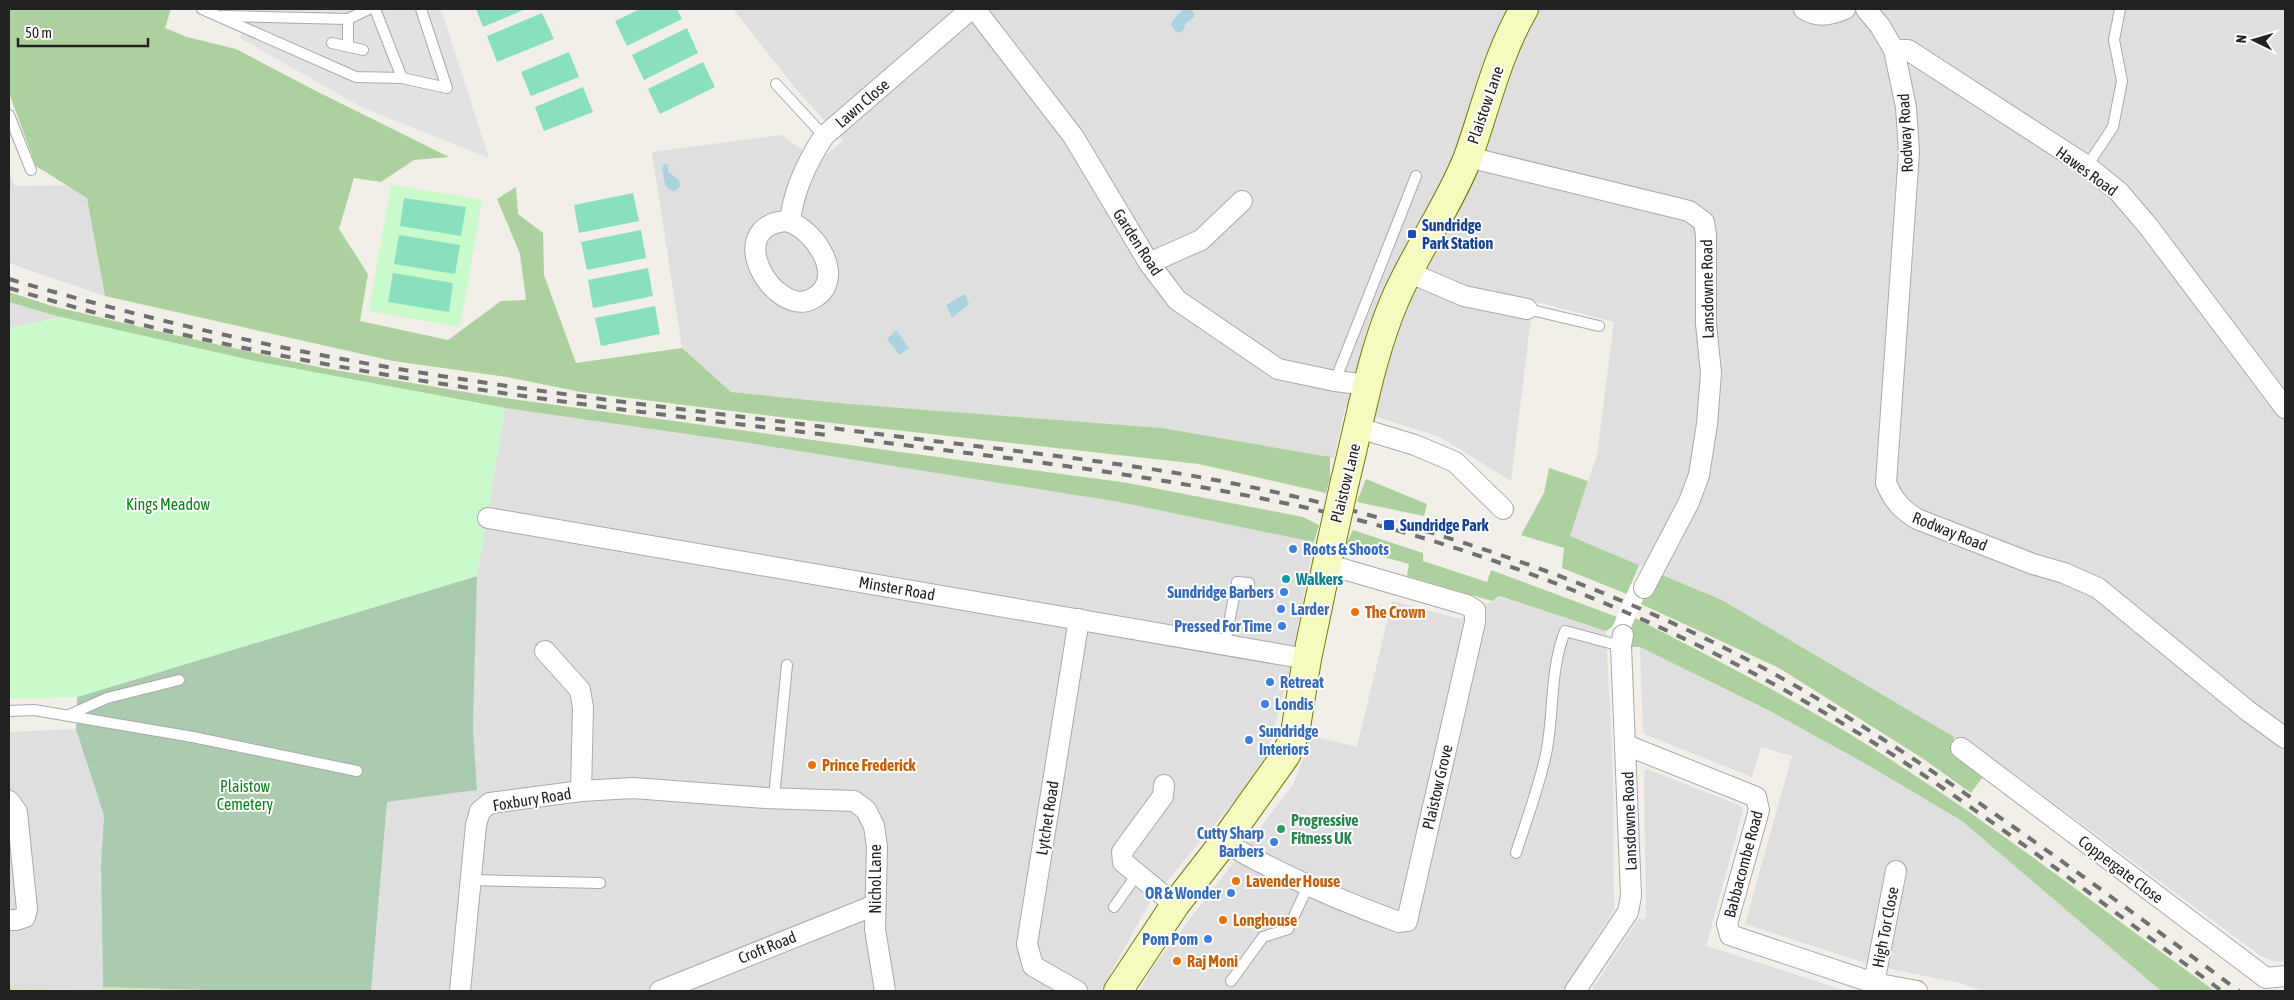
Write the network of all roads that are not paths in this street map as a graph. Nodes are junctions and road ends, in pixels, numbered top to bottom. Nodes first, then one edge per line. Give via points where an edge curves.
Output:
1 (202, 9) edge
2 (370, 9) edge
3 (375, 9) edge
4 (422, 9) edge
5 (971, 9) edge
6 (975, 9) edge
7 (1524, 9) edge
8 (1804, 9) edge
9 (1845, 9) edge
10 (1866, 9) edge
11 (2120, 9) edge
12 (216, 16) junction
13 (348, 19) junction
14 (332, 43) dead end
15 (348, 46) junction
16 (363, 50) dead end
17 (1894, 50) junction
18 (402, 78) junction
19 (776, 84) dead end
20 (9, 115) edge
21 (824, 136) junction
22 (1468, 157) junction
23 (2087, 166) junction
24 (31, 170) dead end
25 (1416, 176) dead end
26 (1242, 201) dead end
27 (790, 222) dead end
28 (1149, 263) junction
29 (1408, 272) junction
30 (1527, 309) joint
31 (1599, 326) dead end
32 (1335, 381) junction
33 (1369, 385) junction
34 (2285, 408) edge
35 (1359, 428) junction
36 (1503, 509) dead end
37 (488, 518) dead end
38 (1328, 556) junction
39 (1249, 583) dead end
40 (1644, 588) dead end
41 (1079, 619) junction
42 (1622, 641) joint
43 (1225, 643) junction
44 (545, 651) dead end
45 (1307, 659) junction
46 (787, 665) dead end
47 (179, 680) dead end
48 (9, 711) edge
49 (68, 715) junction
50 (2285, 738) edge
51 (1626, 745) junction
52 (1961, 748) dead end
53 (357, 771) dead end
54 (1164, 785) dead end
55 (581, 791) junction
56 (770, 797) junction
57 (9, 801) edge
58 (1224, 842) junction
59 (1516, 853) dead end
60 (1896, 871) dead end
61 (1138, 873) junction
62 (470, 880) junction
63 (600, 882) dead end
64 (1308, 886) junction
65 (875, 905) junction
66 (1175, 905) junction
67 (1114, 907) dead end
68 (13, 920) edge
69 (2285, 976) edge
70 (1231, 981) dead end
71 (1874, 983) junction
72 (460, 991) edge
73 (660, 991) edge
74 (885, 991) edge
75 (1077, 991) edge
76 (1118, 991) edge
77 (1575, 991) edge
78 (1917, 991) edge

1 - 12 lane
2 - 13 lane
3 - 18 lane
4 - 18 lane via 447,88
5 - 21 street, Lawn Close
6 - 28 street, Garden Road via 1072,136
7 - 22 street, Plaistow Lane via 1490,85
8 - 9 street via 1826,16
10 - 17 street
11 - 23 lane via 2114,40 2122,81 2113,127
12 - 13 lane
12 - 18 lane via 356,77
13 - 15 lane
14 - 15 lane
15 - 16 lane
17 - 23 street, Hawes Road via 1908,50
17 - 50 street, Rodway Road via 1906,107 1909,152 1886,483 1892,498 1903,511 1917,519 2033,564 2064,572 2098,588
19 - 21 lane
20 - 24 lane
21 - 27 street, Lawn Close via 799,185
22 - 29 street, Plaistow Lane
22 - 40 street, Lansdowne Road via 1689,211 1704,222 1706,324 1711,374 1699,475 1689,502
23 - 34 street, Hawes Road via 2119,192 2148,226
25 - 32 lane
26 - 28 street via 1201,240
28 - 32 street, Garden Road via 1177,300 1278,369
29 - 30 street via 1464,296
29 - 33 street, Plaistow Lane via 1383,332
30 - 31 lane
32 - 33 street, Garden Road
33 - 35 street, Plaistow Lane
35 - 36 street via 1456,462
35 - 38 street, Plaistow Lane, bridge
37 - 41 street, Minster Road
38 - 45 street, Plaistow Lane
38 - 64 street, Plaistow Grove via 1467,604 1475,610 1475,622 1407,920 1399,922
39 - 43 lane via 1237,582
41 - 43 street, Minster Road
41 - 75 street, Lytchet Road via 1027,944 1033,966
42 - 51 street, Lansdowne Road
42 - 59 lane via 1564,631 1556,655 1547,752
43 - 45 street, Minster Road
44 - 55 street via 580,690 583,708
45 - 58 street, Plaistow Lane via 1294,733 1286,756
46 - 56 lane
47 - 49 lane via 107,698
48 - 49 lane via 34,710
49 - 53 lane via 193,736
51 - 71 street, Babbacombe Road via 1756,796 1759,810 1727,924 1730,935
51 - 77 street, Lansdowne Road via 1631,896 1628,912
52 - 69 street, Coppergate Close via 2266,978
54 - 61 street via 1163,796 1122,852 1123,862
55 - 56 street, Foxbury Road via 633,788
55 - 62 street, Foxbury Road via 490,802 480,811 476,826
56 - 65 street, Nichol Lane via 847,800 866,810 874,826 877,847
57 - 68 street via 17,812 27,909 25,917
58 - 64 street, Plaistow Grove
58 - 66 street, Plaistow Lane
60 - 71 street, High Tor Close
61 - 66 street
61 - 67 lane
62 - 63 lane
62 - 72 street, Foxbury Road
64 - 70 lane via 1288,929 1263,937
65 - 73 street, Croft Road
65 - 74 street, Nichol Lane via 875,929
66 - 76 street, Plaistow Lane
71 - 78 street, Babbacombe Road

